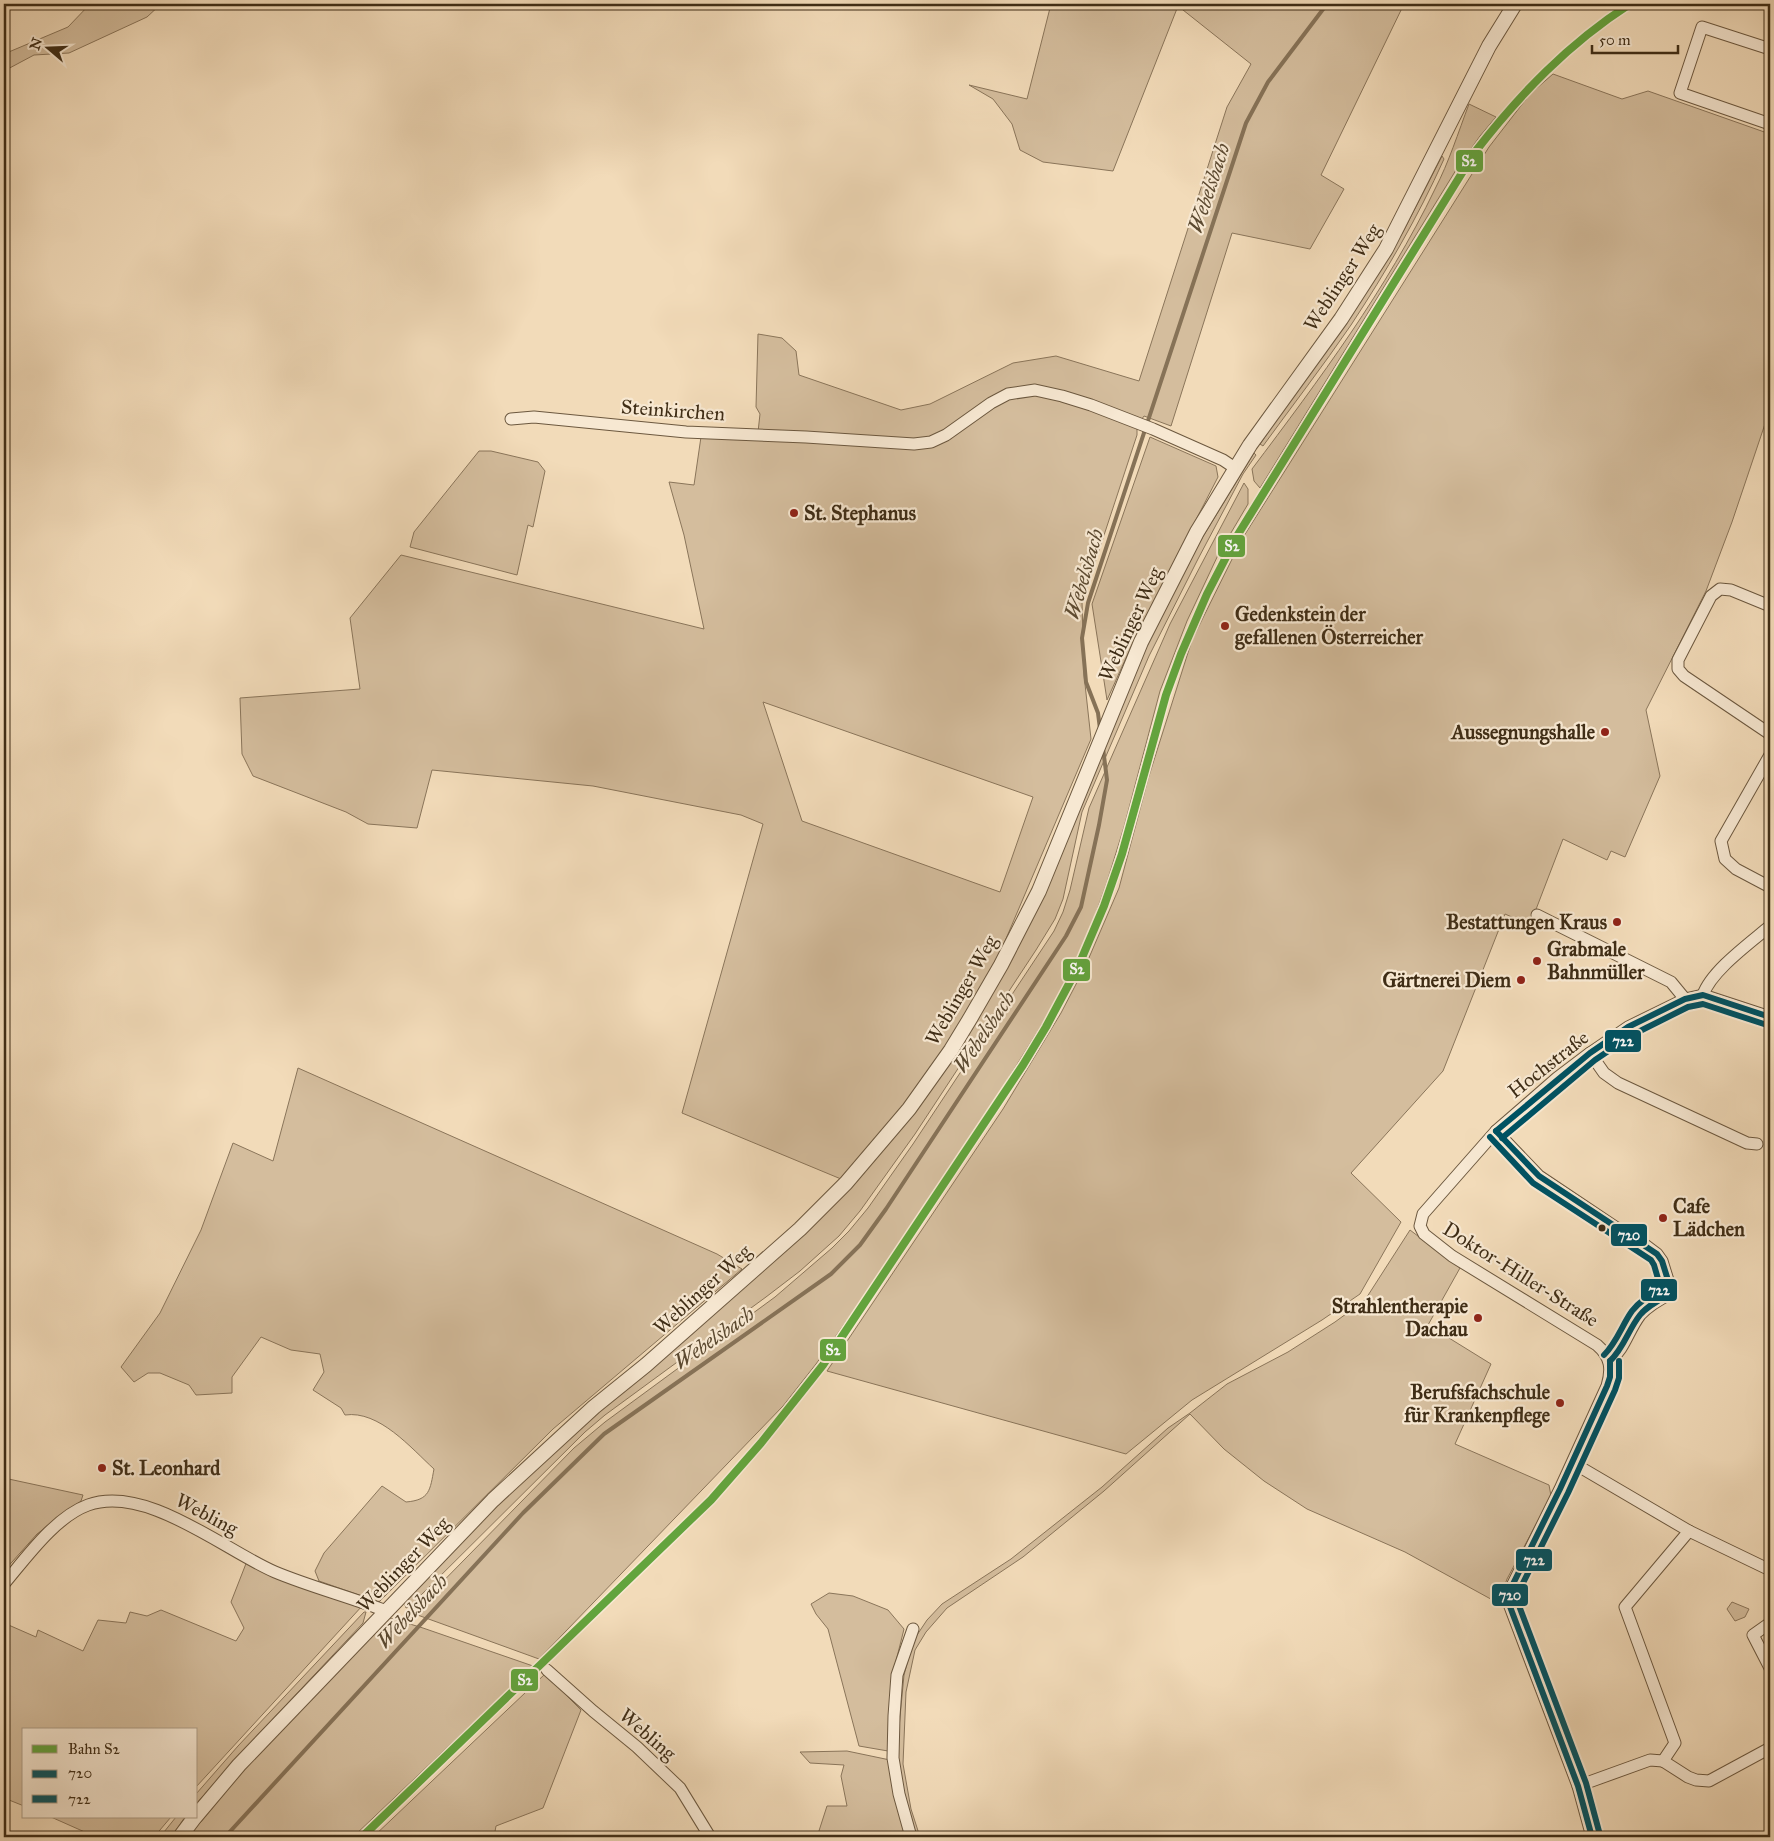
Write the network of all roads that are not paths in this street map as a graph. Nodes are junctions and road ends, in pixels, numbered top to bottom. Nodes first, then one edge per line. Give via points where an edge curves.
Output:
1 (1515, 4) edge
2 (1770, 49) edge
3 (1770, 124) edge
4 (511, 419) dead end
5 (1235, 468) junction
6 (1770, 606) edge
7 (1770, 734) edge
8 (1770, 755) edge
9 (1770, 887) edge
10 (1538, 915) dead end
11 (1770, 926) edge
12 (1703, 995) junction
13 (1685, 999) junction
14 (1770, 1017) edge
15 (1590, 1053) junction
16 (1496, 1131) junction
17 (1757, 1144) dead end
18 (1420, 1226) joint
19 (1610, 1361) junction
20 (1573, 1463) junction
21 (1690, 1531) junction
22 (1770, 1570) edge
23 (4, 1584) edge
24 (386, 1611) junction
25 (1770, 1623) edge
26 (913, 1629) dead end
27 (1770, 1668) edge
28 (547, 1670) dead end
29 (1770, 1748) edge
30 (1663, 1761) junction
31 (1578, 1786) junction
32 (198, 1815) edge
33 (195, 1818) edge
34 (180, 1837) edge
35 (710, 1837) edge
36 (911, 1837) edge
37 (1592, 1837) edge

1 - 5 street, Weblinger Weg via 1489,46 1386,249 1341,319
2 - 3 street via 1702,27 1680,93
4 - 5 street, Steinkirchen via 534,417 686,432 914,444 931,442 946,435 1008,394 1035,390 1062,396 1153,429
5 - 24 street, Weblinger Weg via 1197,532 1141,642 1038,891 1001,965 951,1050 909,1109 846,1183 800,1229 594,1407 493,1500
6 - 7 street via 1731,590 1720,589 1711,596 1678,660 1678,670
8 - 9 street via 1721,841 1725,859 1730,864
10 - 13 street via 1670,982
11 - 12 street via 1716,974
12 - 13 street, Hochstraße
12 - 14 street
13 - 15 street, Hochstraße via 1628,1027
15 - 16 street, Hochstraße
15 - 17 street via 1604,1073 1618,1083 1747,1143
16 - 18 street, Hochstraße via 1423,1214
16 - 19 street via 1539,1176 1645,1245 1662,1261 1672,1293 1652,1304 1640,1316 1620,1352
18 - 19 street, Doktor-Hiller-Straße via 1424,1234 1452,1256 1597,1345
19 - 20 street via 1607,1386
20 - 21 street
20 - 31 street via 1511,1588 1509,1604
21 - 22 street
21 - 30 street via 1625,1607 1675,1743
23 - 24 street, Webling via 50,1530 87,1505 120,1500 165,1512 275,1572
24 - 32 street, Weblinger Weg via 239,1765
25 - 27 street via 1753,1635
26 - 36 street via 897,1675 893,1758
28 - 35 street, Webling via 680,1788
29 - 30 street via 1709,1781 1688,1777
30 - 31 street via 1650,1760
31 - 37 street
33 - 34 street, Weblinger Weg

